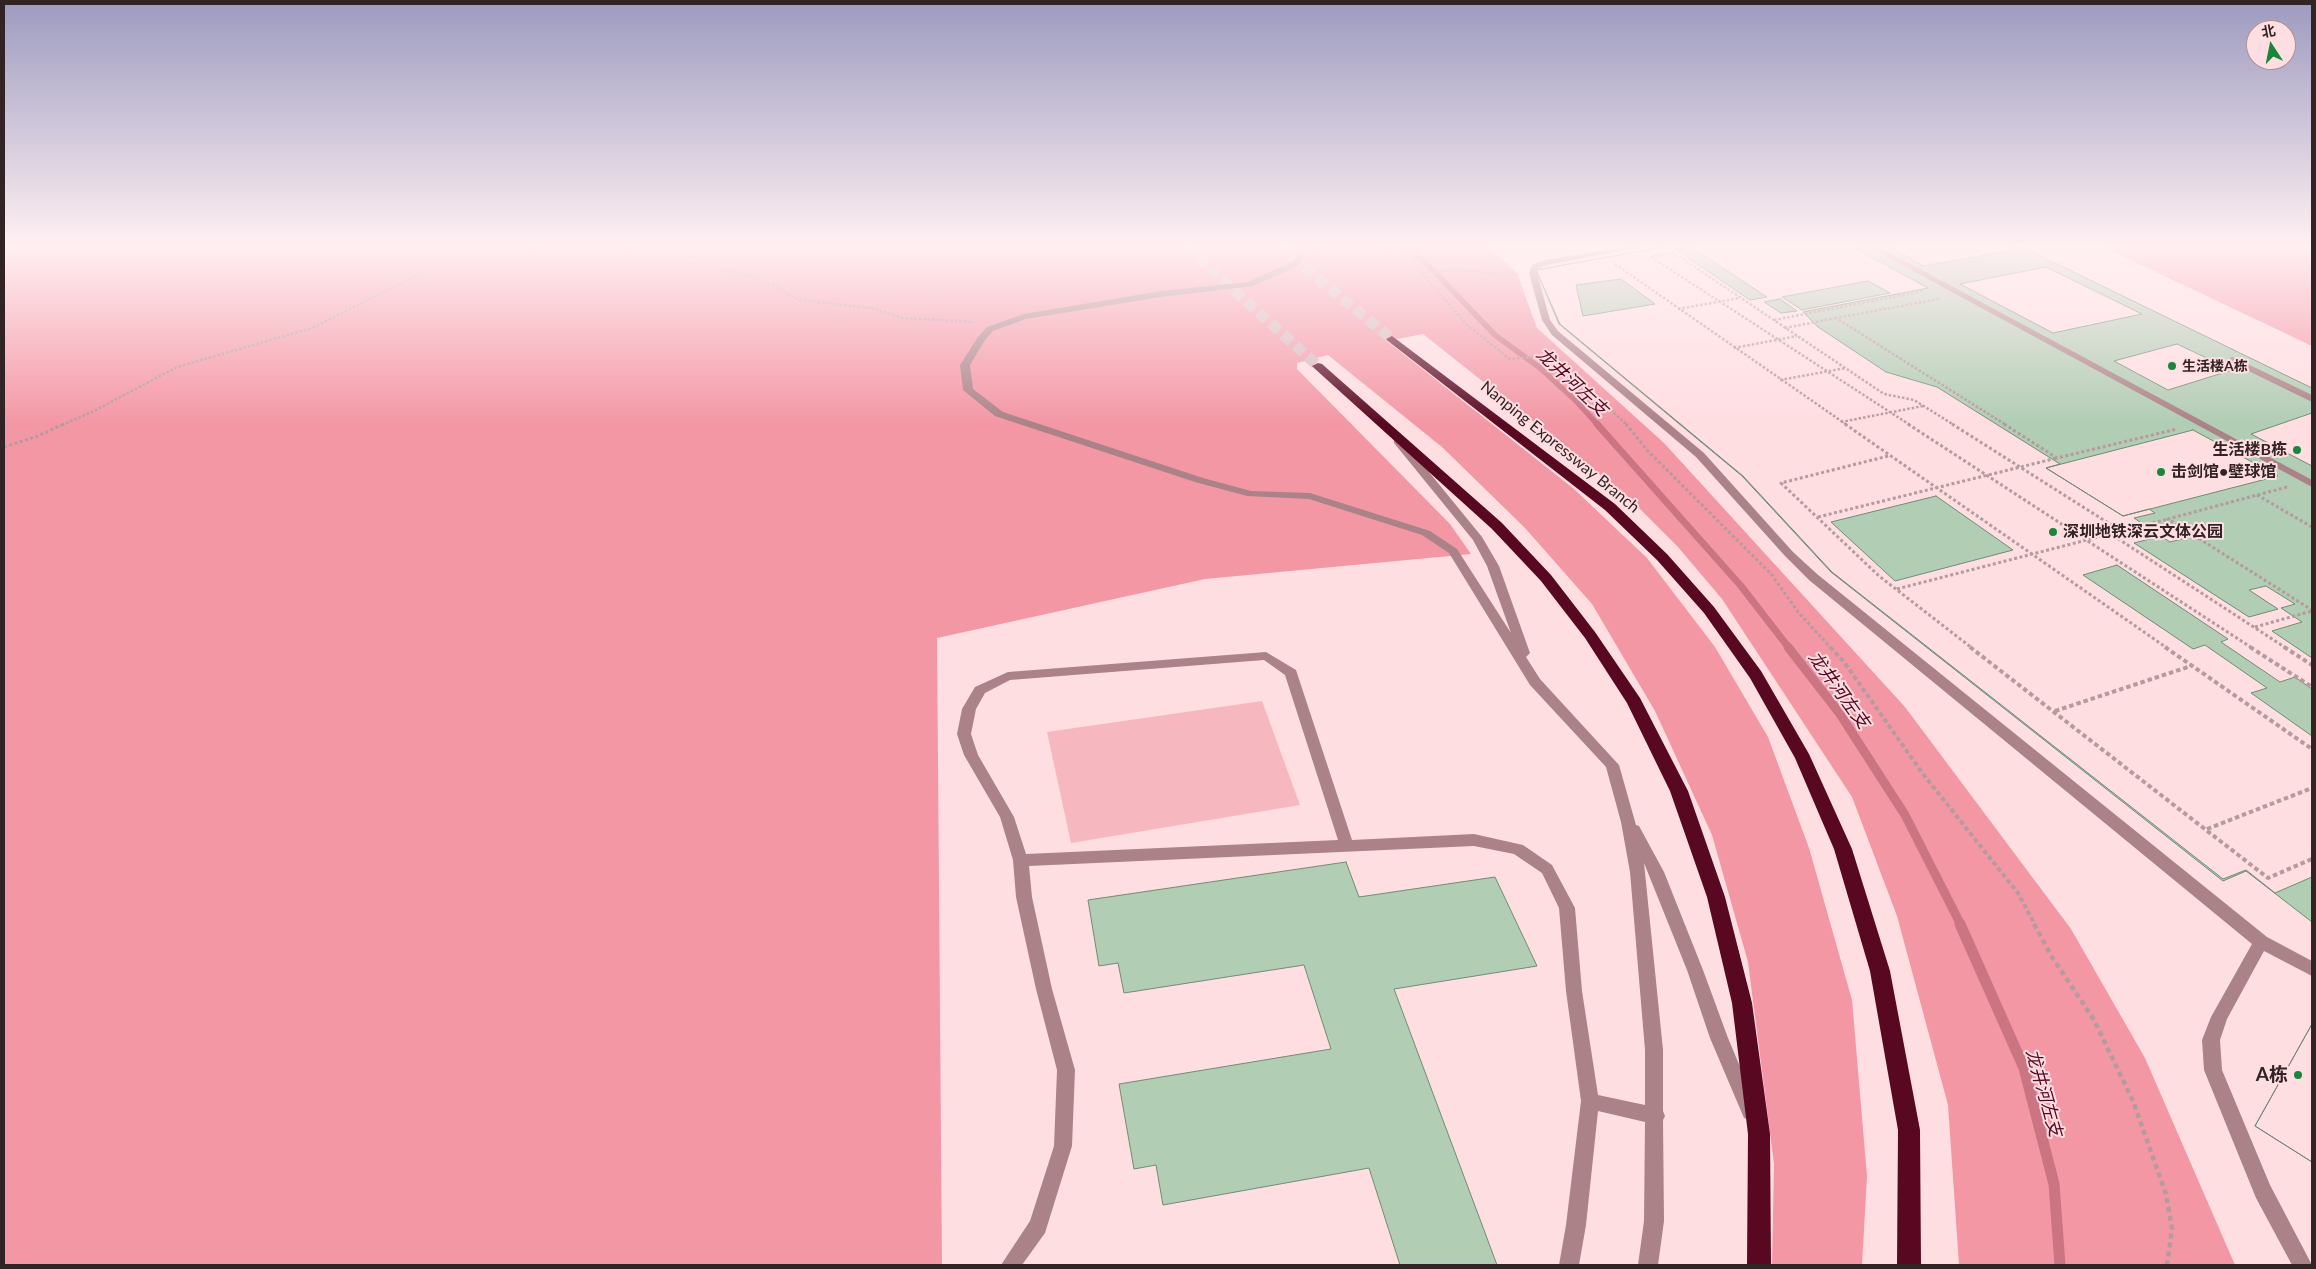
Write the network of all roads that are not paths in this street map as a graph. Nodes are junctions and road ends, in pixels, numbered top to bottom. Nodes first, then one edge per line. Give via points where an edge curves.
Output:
1 (1095, 305) edge
2 (1542, 305) edge
3 (1979, 305) edge
4 (1392, 339) tunnel mouth
5 (2233, 360) dead end
6 (1318, 366) tunnel mouth
7 (2312, 398) edge
8 (1390, 432) junction
9 (2310, 483) edge
10 (1535, 682) junction
11 (1628, 822) junction
12 (1347, 846) junction
13 (1021, 860) junction
14 (2260, 942) junction
15 (2312, 970) edge
16 (1590, 1101) junction
17 (1656, 1116) junction
18 (1759, 1134) junction
19 (1011, 1265) edge
20 (1569, 1265) edge
21 (1648, 1265) edge
22 (1759, 1265) edge
23 (1909, 1265) edge
24 (2302, 1265) edge

1 - 10 street via 1024,317 990,328 965,365 968,390 999,414 1199,480 1251,494 1310,496 1426,533 1452,551
2 - 14 street via 1546,320 1555,333 1700,455 1813,577
3 - 9 street
4 - 23 highway, Nanping Expressway Branch via 1610,507 1662,557 1709,610 1756,675 1803,758 1843,849 1880,971 1909,1130
5 - 7 street
6 - 8 highway
8 - 10 street via 1478,539 1493,566
8 - 18 highway via 1497,526 1546,578 1590,634 1634,702 1679,791 1716,897 1742,1003
10 - 11 street via 1612,765
11 - 17 street via 1638,872 1654,1050
11 - 18 street via 1656,872
12 - 13 street
12 - 13 street via 1291,674 1266,656 1008,676 980,690 969,709 964,734 971,755 1007,818
12 - 16 street via 1474,840 1518,849 1547,869 1566,908
13 - 19 street via 1024,897 1066,1070 1063,1146 1038,1226
14 - 15 street
14 - 24 street via 2210,1040 2213,1070 2263,1191
16 - 17 street
16 - 20 street
17 - 21 street via 1654,1220
18 - 22 highway

